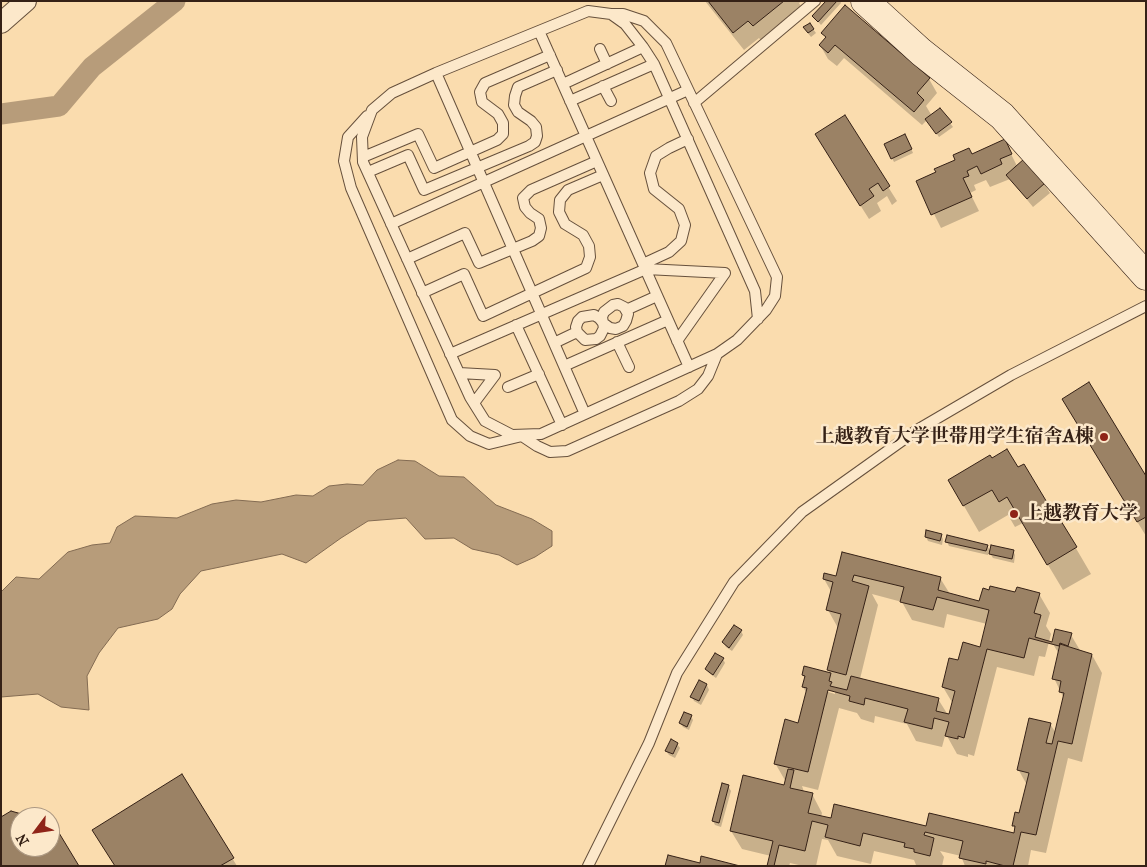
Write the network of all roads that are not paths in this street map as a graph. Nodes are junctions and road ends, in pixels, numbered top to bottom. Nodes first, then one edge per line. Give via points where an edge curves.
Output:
1 (26, 1) edge
2 (815, 1) edge
3 (865, 1) edge
4 (610, 14) junction
5 (1, 23) edge
6 (539, 31) junction
7 (643, 47) junction
8 (600, 49) dead end
9 (550, 55) junction
10 (607, 64) junction
11 (654, 64) junction
12 (557, 70) junction
13 (436, 73) junction
14 (563, 84) junction
15 (604, 86) junction
16 (688, 90) junction
17 (670, 98) junction
18 (570, 101) junction
19 (611, 101) dead end
20 (694, 103) junction
21 (372, 110) junction
22 (586, 136) junction
23 (688, 139) junction
24 (470, 152) junction
25 (363, 157) junction
26 (597, 160) junction
27 (477, 169) junction
28 (368, 172) junction
29 (603, 175) junction
30 (483, 182) junction
31 (391, 224) junction
32 (512, 249) junction
33 (407, 258) junction
34 (644, 266) junction
35 (1146, 276) edge
36 (422, 292) junction
37 (532, 294) junction
38 (657, 296) junction
39 (1146, 306) edge
40 (626, 310) junction
41 (541, 314) junction
42 (758, 319) junction
43 (668, 320) junction
44 (603, 323) junction
45 (516, 325) junction
46 (577, 332) junction
47 (678, 341) junction
48 (617, 342) junction
49 (554, 343) junction
50 (450, 354) junction
51 (718, 354) junction
52 (564, 366) junction
53 (629, 367) dead end
54 (689, 367) junction
55 (458, 372) junction
56 (539, 374) junction
57 (508, 387) dead end
58 (474, 403) junction
59 (585, 414) junction
60 (562, 425) junction
61 (522, 436) junction
62 (588, 866) edge

1 - 5 street
2 - 20 lane
3 - 35 street via 921,52 1002,116
4 - 6 lane via 588,11
4 - 7 lane via 625,24
4 - 16 lane via 644,20 666,43
6 - 9 lane
6 - 13 lane
7 - 10 lane
7 - 11 lane
8 - 10 lane
9 - 12 lane
9 - 24 lane via 485,84 480,92 482,102 498,114 503,123 503,134
10 - 14 lane
11 - 15 lane
11 - 17 lane
12 - 14 lane
12 - 27 lane via 518,87 514,96 518,112 536,127 535,142
13 - 21 lane via 392,93
13 - 24 lane
14 - 18 lane
15 - 18 lane
15 - 19 lane
16 - 17 lane
16 - 20 lane
17 - 22 lane
17 - 23 lane
18 - 22 lane
20 - 42 lane via 777,277 775,296
21 - 25 lane via 362,137
21 - 61 lane via 348,137 344,161 351,188 452,420 470,436 489,444
22 - 26 lane
22 - 30 lane
23 - 34 lane via 656,156 650,173 654,190 679,209 686,225 681,240 669,252
23 - 42 lane via 754,291
24 - 25 lane via 434,168 418,134
24 - 27 lane
25 - 28 lane
26 - 29 lane
26 - 32 lane via 531,190 523,198 525,207 539,219 541,228 539,236
27 - 28 lane via 424,190 408,155
27 - 30 lane
28 - 31 lane
29 - 34 lane
29 - 37 lane via 568,190 560,200 559,212 564,224 583,235 589,246 586,268
30 - 31 lane
30 - 32 lane
31 - 33 lane
32 - 33 lane via 479,263 465,233
32 - 37 lane
33 - 36 lane
34 - 38 lane
34 - 41 lane
34 - 47 lane via 725,273
36 - 37 lane via 464,274 483,316
36 - 50 lane
37 - 41 lane
38 - 40 lane
38 - 43 lane
39 - 62 lane via 1011,375 918,430 802,512 734,582 677,673 649,743
40 - 44 lane via 618,304 607,308
40 - 44 lane via 628,314 623,326 616,329
41 - 45 lane
41 - 49 lane
42 - 51 lane
43 - 47 lane
43 - 48 lane
44 - 46 lane via 602,332 596,339 585,340
44 - 46 lane via 594,315 587,315 578,321
45 - 50 lane
45 - 56 lane
46 - 49 lane
47 - 54 lane
48 - 52 lane
48 - 53 lane
49 - 52 lane
50 - 55 lane
51 - 54 lane
51 - 61 lane via 698,389 567,451 550,452
52 - 59 lane
54 - 59 lane
55 - 58 lane
55 - 58 lane via 495,375
56 - 57 lane
56 - 60 lane
58 - 61 lane via 485,421 512,435
59 - 60 lane
60 - 61 lane via 541,434

